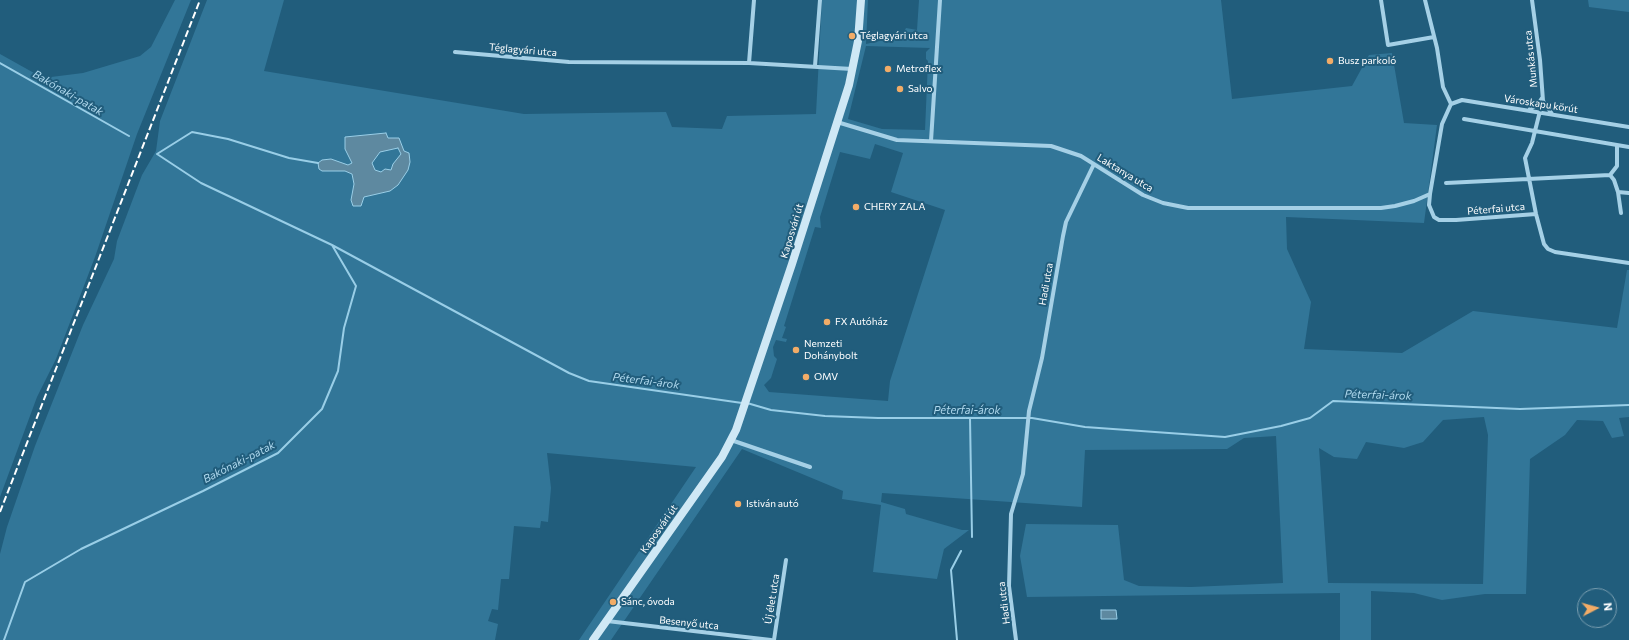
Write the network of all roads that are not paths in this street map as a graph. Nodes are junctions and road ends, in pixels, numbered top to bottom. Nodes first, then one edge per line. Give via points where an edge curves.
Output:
1 (754, 0) edge
2 (820, 0) edge
3 (861, 0) edge
4 (940, 0) edge
5 (1381, 0) edge
6 (1425, 0) edge
7 (1532, 0) edge
8 (1434, 37) junction
9 (455, 52) dead end
10 (750, 63) junction
11 (815, 66) junction
12 (853, 69) junction
13 (1543, 96) junction
14 (1451, 104) junction
15 (1528, 109) junction
16 (1540, 111) junction
17 (1552, 114) junction
18 (1464, 119) dead end
19 (837, 122) junction
20 (1629, 127) edge
21 (1536, 131) junction
22 (931, 141) junction
23 (1617, 145) junction
24 (1629, 147) edge
25 (1094, 164) junction
26 (1610, 176) junction
27 (1529, 180) junction
28 (1446, 183) dead end
29 (1618, 192) junction
30 (1629, 193) edge
31 (1430, 194) junction
32 (1621, 213) dead end
33 (1536, 214) junction
34 (1629, 263) edge
35 (731, 440) junction
36 (810, 467) dead end
37 (786, 560) dead end
38 (606, 621) junction
39 (593, 640) edge
40 (773, 640) edge
41 (1016, 640) edge

1 - 10 street
2 - 11 street
3 - 12 main road, Kaposvári út
4 - 22 street
5 - 8 street via 1388,45
6 - 8 street
7 - 13 street, Munkás utca
8 - 14 street via 1443,87
9 - 10 street, Téglagyári utca via 576,62
10 - 11 street, Téglagyári utca
11 - 12 street, Téglagyári utca
12 - 19 main road, Kaposvári út
13 - 15 street, Munkás utca via 1538,104
13 - 17 street via 1545,106
14 - 15 street, Városkapu körút via 1462,100
14 - 31 street via 1442,124
15 - 16 street, Városkapu körút
16 - 17 street, Városkapu körút
16 - 21 street
17 - 20 street, Városkapu körút
18 - 21 street
19 - 22 street, Laktanya utca via 889,138
19 - 35 main road, Kaposvári út via 747,402
21 - 23 street
21 - 27 street via 1525,155
22 - 25 street, Laktanya utca via 1051,146 1074,153
23 - 24 street
23 - 26 street via 1617,166
25 - 31 street, Laktanya utca via 1143,195 1188,208 1381,208 1401,205
25 - 41 street, Hadi utca via 1064,230 1042,358 1027,423 1023,474 1013,505 1009,586
26 - 27 street
26 - 29 street
27 - 28 street
27 - 33 street
29 - 30 street
29 - 32 street
31 - 33 street, Péterfai utca via 1430,208 1434,217 1439,220
33 - 34 street, Péterfai utca via 1544,244 1548,249
35 - 36 street
35 - 38 main road, Kaposvári út
37 - 40 street, Új élet utca
38 - 39 main road, Kaposvári út
38 - 40 street, Besenyő utca

